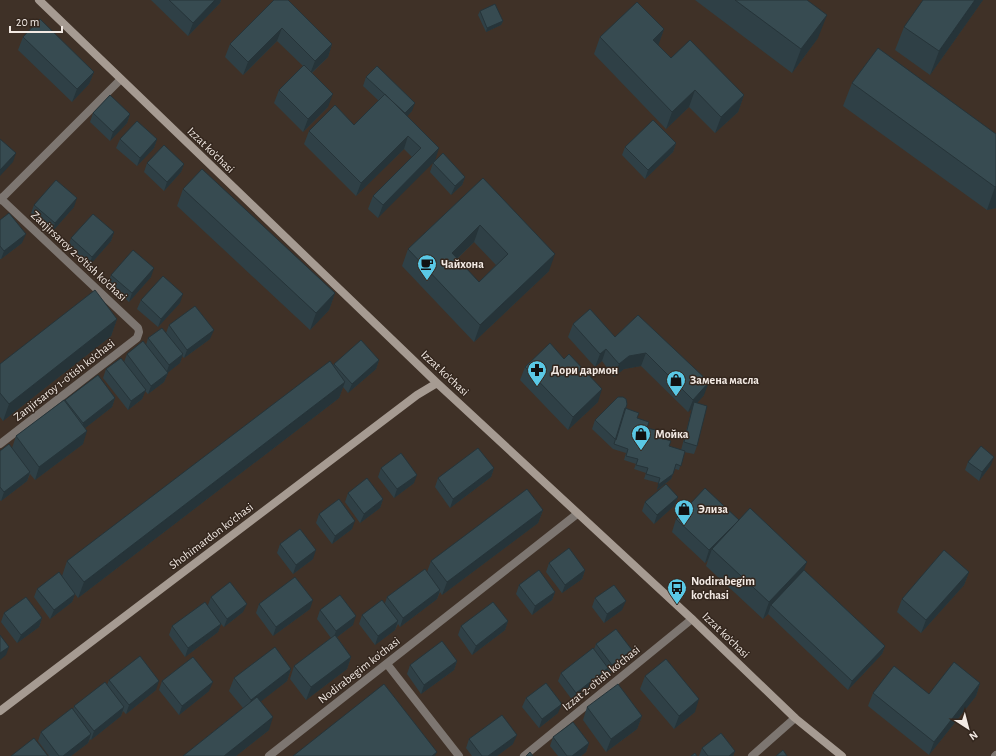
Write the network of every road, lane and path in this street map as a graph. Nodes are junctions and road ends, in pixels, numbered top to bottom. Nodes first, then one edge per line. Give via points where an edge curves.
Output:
1 (39, 0) edge
2 (120, 80) junction
3 (0, 199) edge
4 (139, 332) joint
5 (437, 383) junction
6 (0, 444) edge
7 (577, 514) junction
8 (692, 619) junction
9 (387, 664) junction
10 (0, 711) edge
11 (795, 718) junction
12 (269, 756) edge
13 (459, 756) edge
14 (524, 756) edge
15 (752, 756) edge
16 (842, 756) edge

1 - 2 main road, Izzat ko'chasi
2 - 3 street
2 - 5 main road, Izzat ko'chasi
3 - 4 street, Zanjirsaroy 2-o'tish ko'chasi via 138,328
4 - 6 street, Zanjirsaroy 1-o'tish ko'chasi via 137,338
5 - 7 main road, Izzat ko'chasi
5 - 10 main road, Shohimardon ko'chasi via 417,395
7 - 8 main road, Izzat ko'chasi
7 - 9 street, Nodirabegim ko'chasi
8 - 11 main road, Izzat ko'chasi
8 - 14 street, Izzat 2-o'tish ko'chasi
9 - 12 street, Nodirabegim ko'chasi
9 - 13 street
11 - 15 street
11 - 16 main road, Izzat ko'chasi

